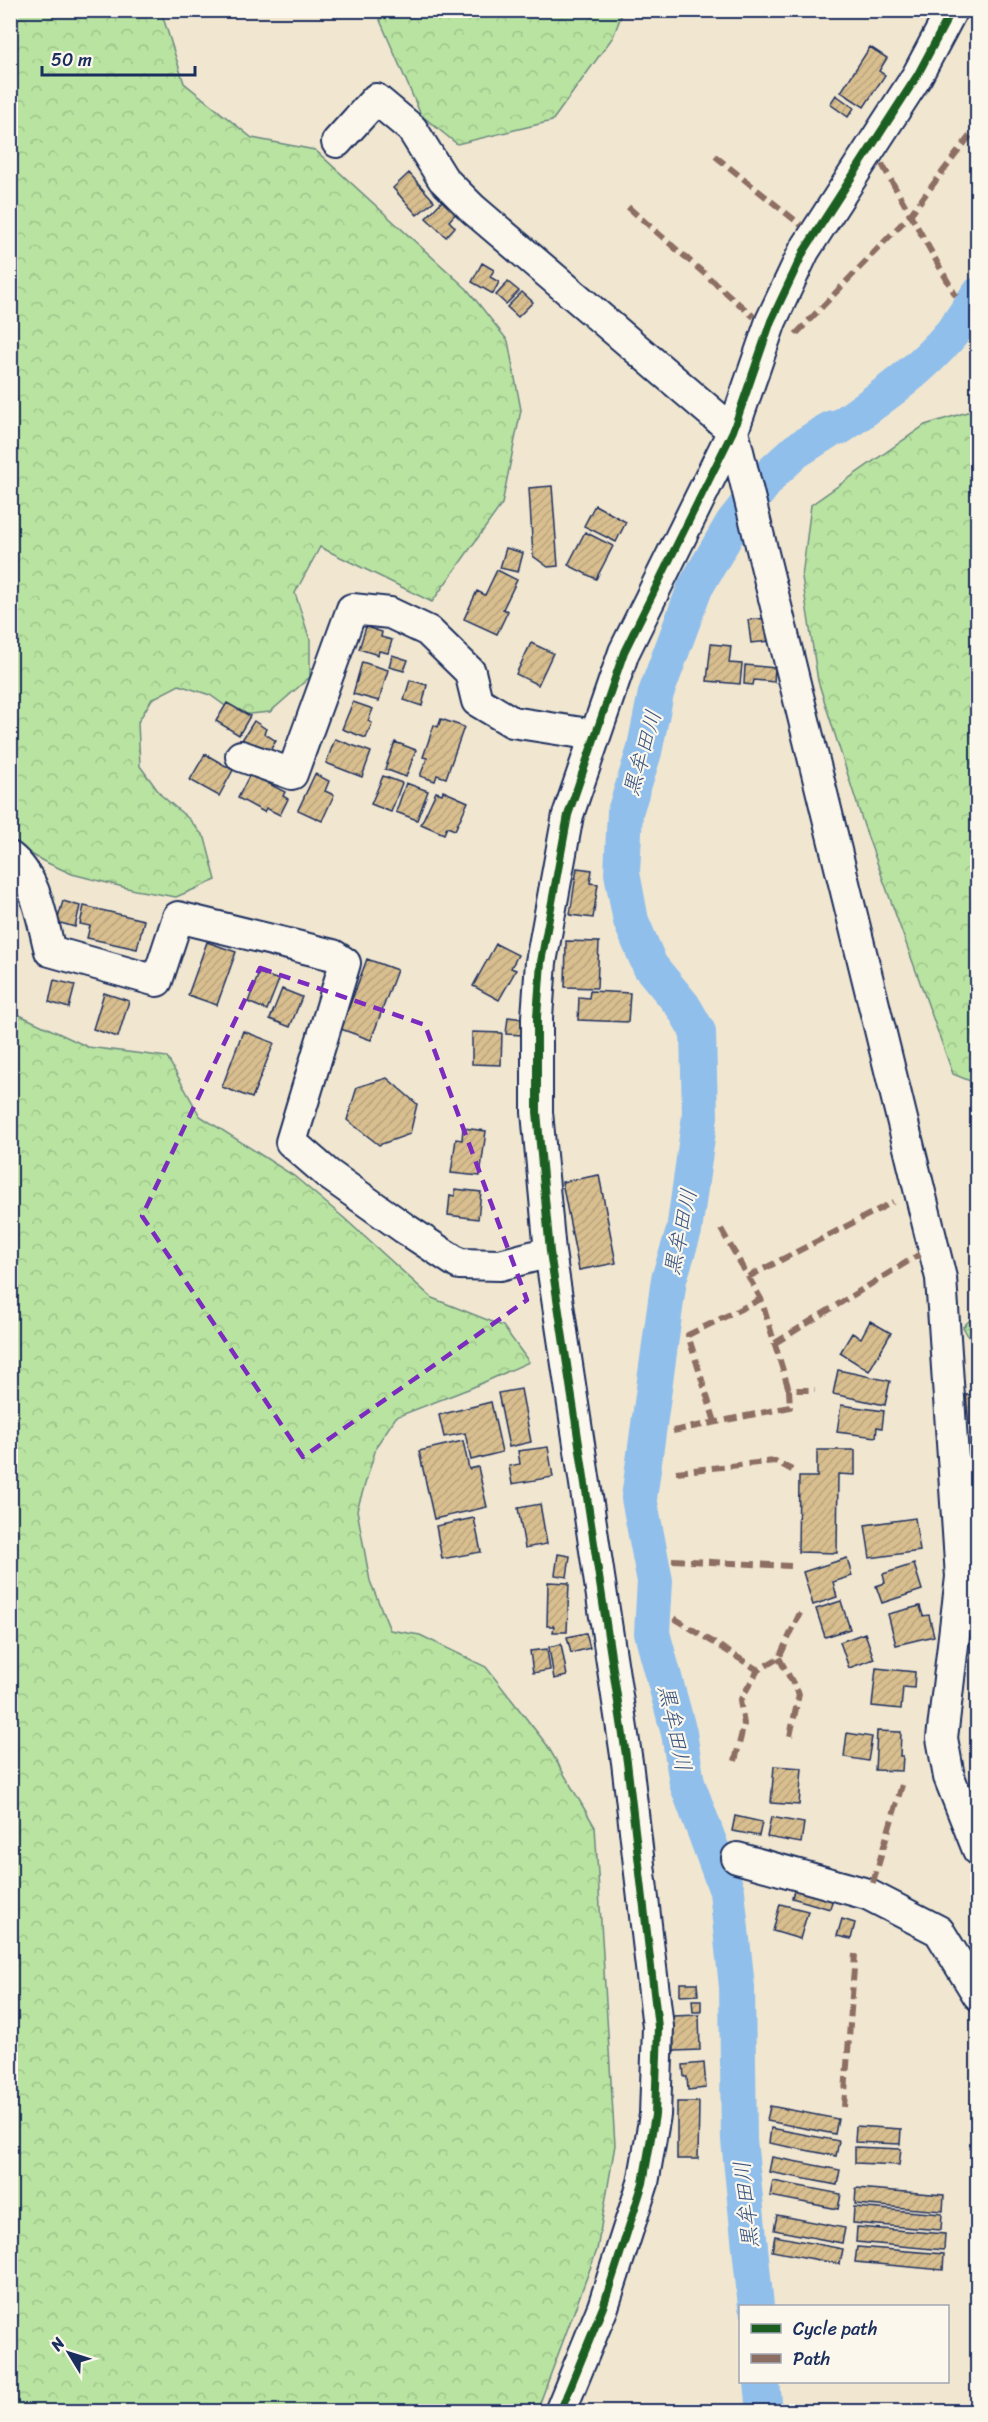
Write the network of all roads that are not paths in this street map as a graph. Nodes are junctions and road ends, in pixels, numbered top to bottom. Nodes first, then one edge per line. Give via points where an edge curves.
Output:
1 (952, 10) edge
2 (337, 142) dead end
3 (733, 431) junction
4 (595, 735) junction
5 (241, 756) dead end
6 (10, 857) edge
7 (550, 1252) junction
8 (978, 1850) edge
9 (737, 1858) dead end
10 (978, 1995) edge
11 (560, 2412) edge

1 - 3 street via 917,76 804,251 771,321
2 - 3 street via 376,99 412,129 443,179 473,209
3 - 4 street via 624,652
3 - 8 street via 942,1278 961,1577 942,1738 949,1777
4 - 5 street via 512,722 477,701 470,672 428,632 390,613 352,609 292,774
4 - 7 street via 568,815 541,962 537,1112
6 - 7 street via 18,863 36,895 50,951 157,981 178,917 333,955 345,963 291,1142 328,1174 459,1264 500,1264
7 - 11 street via 627,1762 658,2027 655,2115 643,2182 603,2307
9 - 10 street via 867,1894 939,1931

